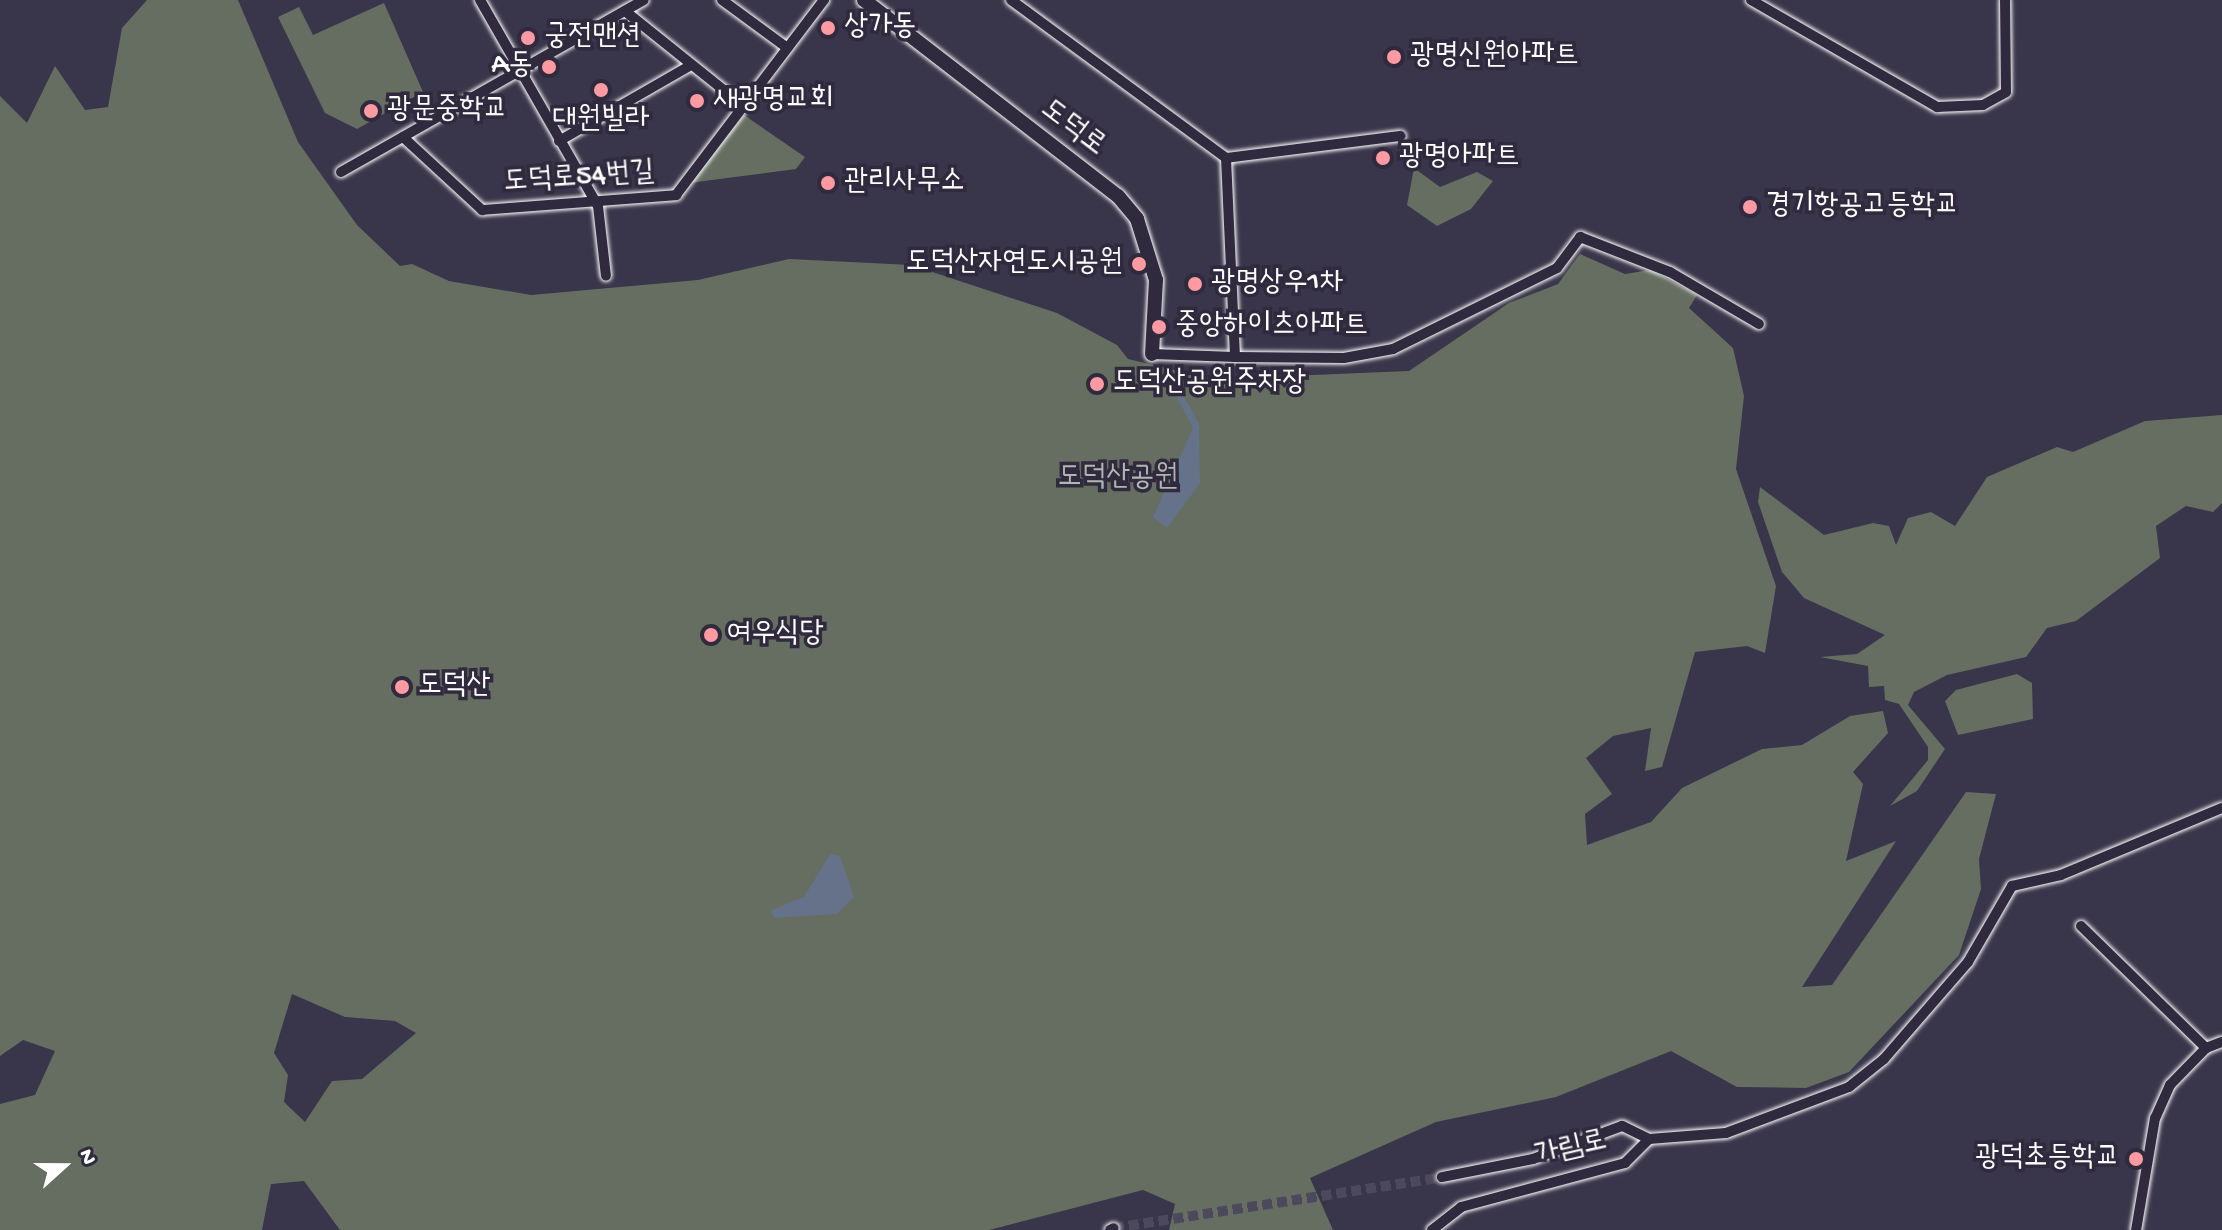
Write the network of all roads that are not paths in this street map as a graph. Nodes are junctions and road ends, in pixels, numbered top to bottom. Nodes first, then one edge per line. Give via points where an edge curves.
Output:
1 (497, 0) edge
2 (644, 0) edge
3 (722, 0) edge
4 (824, 0) edge
5 (864, 0) edge
6 (1011, 0) edge
7 (1751, 0) edge
8 (2005, 0) edge
9 (482, 4) edge
10 (625, 11) junction
11 (786, 47) junction
12 (691, 65) junction
13 (519, 68) junction
14 (741, 104) junction
15 (1401, 136) dead end
16 (403, 137) junction
17 (559, 141) junction
18 (1226, 158) junction
19 (341, 172) dead end
20 (598, 206) junction
21 (606, 276) dead end
22 (1759, 324) dead end
23 (1152, 354) joint
24 (1235, 357) junction
25 (2222, 808) edge
26 (2081, 926) dead end
27 (2222, 1042) edge
28 (2206, 1048) junction
29 (1649, 1139) junction
30 (1442, 1177) tunnel mouth
31 (1432, 1230) edge
32 (2136, 1230) edge

1 - 9 street
2 - 10 street
3 - 11 street
4 - 11 street, 도덕로54번길
5 - 23 street, 도덕로 via 1118,196 1137,219 1156,280
6 - 18 street
7 - 8 street via 1937,107 1983,105 2006,92
9 - 13 street
10 - 12 street
10 - 13 street
11 - 14 street, 도덕로54번길
12 - 14 street
12 - 17 street
13 - 16 street
13 - 17 street
14 - 20 street, 도덕로54번길 via 676,195
15 - 18 street
16 - 19 street
16 - 20 street, 도덕로54번길 via 482,210
17 - 20 street
18 - 24 street
20 - 21 street
22 - 24 street via 1670,272 1580,237 1557,268 1393,349 1344,358
23 - 24 street
25 - 29 street via 2061,875 2012,886 1968,962 1884,1059 1849,1087 1726,1133
26 - 28 street
27 - 28 street
28 - 32 street via 2170,1085 2155,1118
29 - 30 street, 가림로 via 1622,1126 1533,1159
29 - 31 street, 가림로 via 1625,1163 1461,1207

